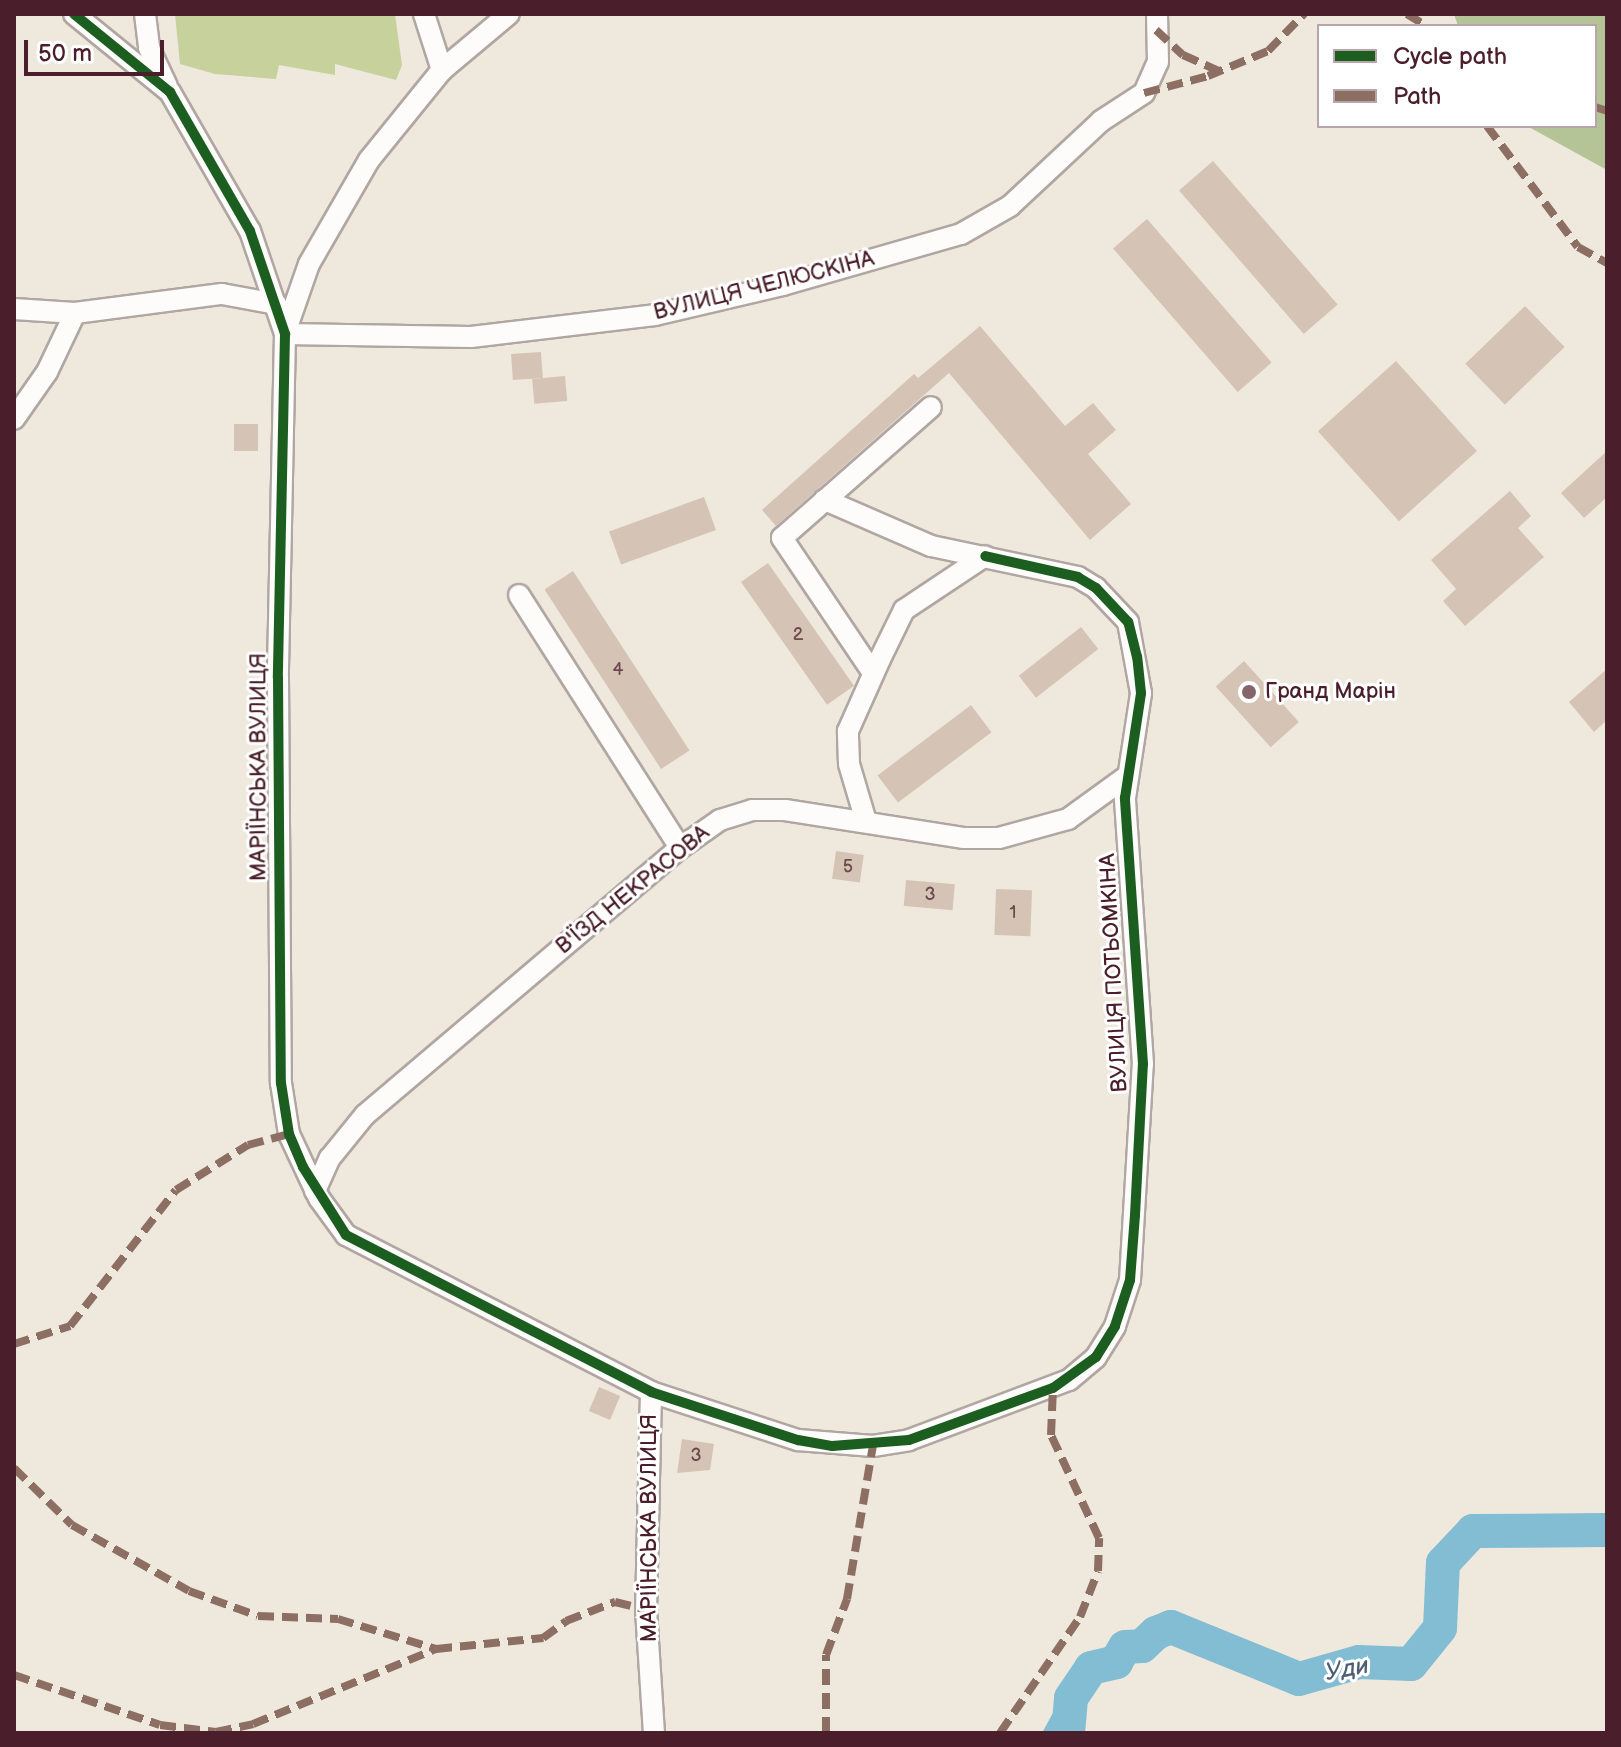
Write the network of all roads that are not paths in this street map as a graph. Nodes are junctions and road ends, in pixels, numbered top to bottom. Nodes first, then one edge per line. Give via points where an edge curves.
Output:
1 (74, 14) edge
2 (145, 14) edge
3 (424, 14) edge
4 (509, 14) edge
5 (1141, 14) edge
6 (1157, 22) edge
7 (442, 70) junction
8 (170, 92) junction
9 (276, 304) junction
10 (14, 309) edge
11 (75, 313) junction
12 (285, 334) junction
13 (931, 407) dead end
14 (14, 419) edge
15 (825, 500) junction
16 (985, 556) junction
17 (519, 595) dead end
18 (873, 673) junction
19 (1126, 777) junction
20 (865, 818) junction
21 (680, 848) junction
22 (315, 1191) junction
23 (651, 1392) junction
24 (654, 1733) edge

1 - 8 street, МАРІЇНСЬКА ВУЛИЦЯ
2 - 8 street via 149,48
3 - 7 street
4 - 7 street
5 - 6 street
6 - 12 street, ВУЛИЦЯ ЧЕЛЮСКІНА via 1158,62 1144,93 1101,121 1010,206 961,234 655,315 471,337
7 - 12 street via 341,203 309,264
8 - 9 street, МАРІЇНСЬКА ВУЛИЦЯ via 250,231
9 - 11 street via 222,294
9 - 12 street, МАРІЇНСЬКА ВУЛИЦЯ
10 - 11 street
11 - 14 street via 47,372
12 - 22 street, МАРІЇНСЬКА ВУЛИЦЯ via 278,678 281,1083 289,1134
13 - 15 street
15 - 16 street, ВУЛИЦЯ ПОТЬОМКІНА via 931,546
15 - 18 street via 782,538
16 - 18 street via 904,610
16 - 19 street, ВУЛИЦЯ ПОТЬОМКІНА via 1078,577 1116,605 1128,622 1141,693
17 - 21 street
18 - 20 street via 848,731 849,764
19 - 20 street, В'ЇЗД НЕКРАСОВА via 1068,819 999,838 963,838
19 - 23 street, ВУЛИЦЯ ПОТЬОМКІНА via 1128,890 1143,1064 1138,1169 1130,1280 1115,1326 1096,1357 1053,1388 909,1440 873,1446 798,1440
20 - 21 street, В'ЇЗД НЕКРАСОВА via 752,810 720,820
21 - 22 street, В'ЇЗД НЕКРАСОВА via 365,1115 330,1158
22 - 23 street, МАРІЇНСЬКА ВУЛИЦЯ via 346,1235
23 - 24 street, МАРІЇНСЬКА ВУЛИЦЯ via 646,1610

